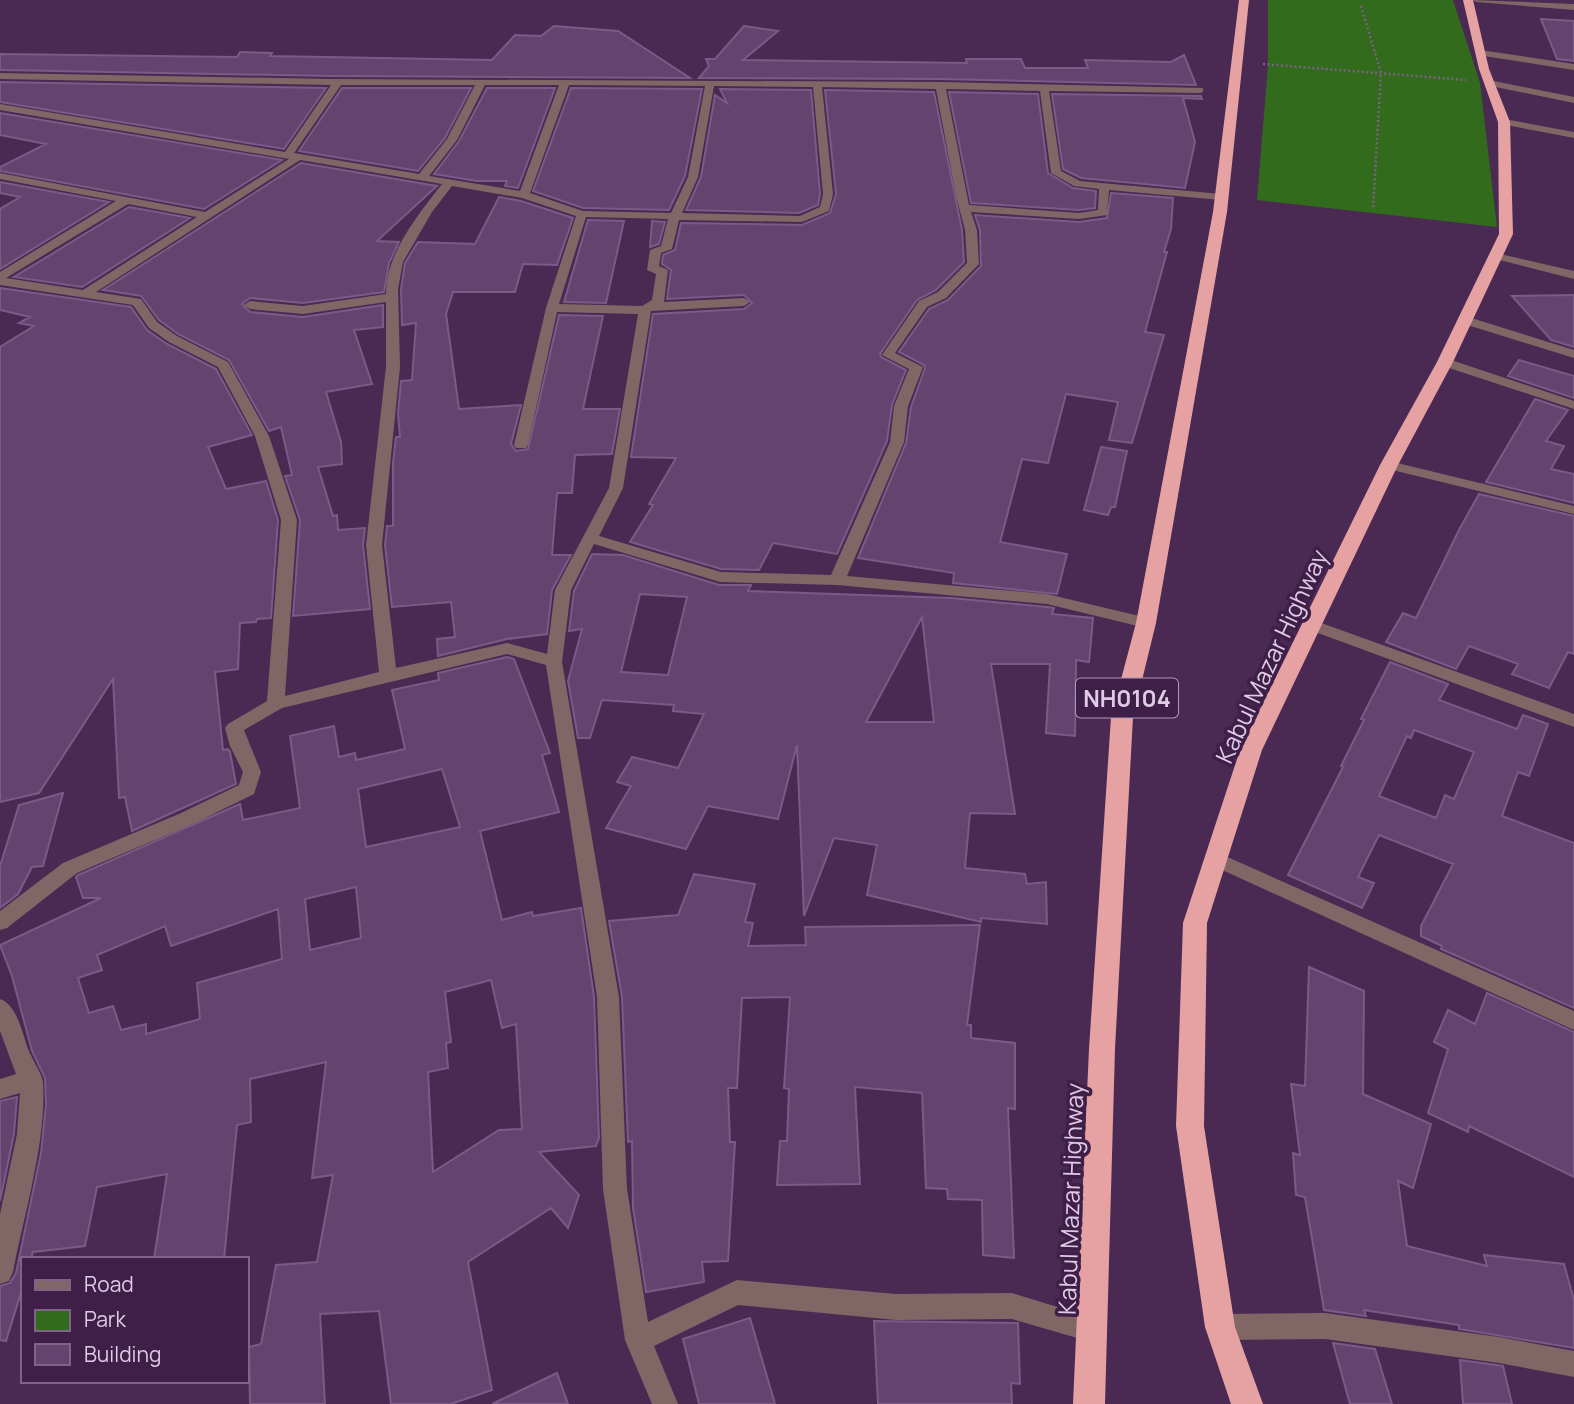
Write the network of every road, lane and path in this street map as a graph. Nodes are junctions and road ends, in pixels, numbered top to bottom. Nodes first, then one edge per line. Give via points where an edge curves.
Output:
1 (1244, 0) edge
2 (1468, 0) edge
3 (1476, 0) edge
4 (1361, 6) dead end
5 (1574, 6) edge
6 (1264, 64) dead end
7 (1574, 67) edge
8 (1485, 71) junction
9 (1381, 73) junction
10 (0, 76) edge
11 (338, 82) junction
12 (481, 83) junction
13 (565, 83) junction
14 (710, 83) junction
15 (817, 84) junction
16 (940, 85) junction
17 (1191, 87) dead end
18 (1044, 88) junction
19 (1574, 100) edge
20 (2, 108) edge
21 (1504, 122) junction
22 (1574, 135) edge
23 (293, 156) junction
24 (0, 176) edge
25 (422, 177) junction
26 (450, 182) junction
27 (1104, 186) junction
28 (524, 195) junction
29 (1221, 197) junction
30 (126, 200) junction
31 (965, 208) junction
32 (1373, 209) dead end
33 (583, 215) junction
34 (675, 215) junction
35 (209, 216) junction
36 (1496, 256) junction
37 (1574, 275) edge
38 (0, 279) edge
39 (85, 294) junction
40 (392, 298) junction
41 (744, 302) dead end
42 (250, 306) dead end
43 (552, 308) junction
44 (647, 308) junction
45 (1465, 320) junction
46 (1574, 354) edge
47 (1445, 362) junction
48 (1574, 405) edge
49 (521, 445) dead end
50 (1389, 465) junction
51 (1574, 510) edge
52 (590, 538) junction
53 (837, 580) junction
54 (1146, 623) junction
55 (1313, 625) junction
56 (554, 662) junction
57 (388, 675) junction
58 (276, 704) junction
59 (1574, 721) edge
60 (1216, 859) junction
61 (0, 922) edge
62 (0, 1008) edge
63 (1574, 1021) edge
64 (32, 1079) junction
65 (0, 1089) edge
66 (0, 1271) edge
67 (1220, 1327) junction
68 (1091, 1329) junction
69 (638, 1340) junction
70 (1574, 1364) edge
71 (665, 1404) edge
72 (1089, 1404) edge
73 (1247, 1404) edge

1 - 29 highway, Kabul Mazar Highway / NH0104
2 - 8 highway, Kabul Mazar Highway
3 - 5 street
4 - 9 path
6 - 9 path
7 - 8 street
8 - 9 path
8 - 19 street
8 - 21 highway, Kabul Mazar Highway
9 - 32 path
10 - 11 street
11 - 12 street
11 - 23 street
12 - 13 street
12 - 25 street via 452,141
13 - 14 street
13 - 28 street
14 - 15 street
14 - 34 street via 693,177
15 - 16 street
15 - 34 street via 828,194 825,209 802,219
16 - 18 street
16 - 31 street
17 - 18 street
18 - 27 street via 1056,173 1078,184
20 - 23 street
21 - 22 street
21 - 36 highway, Kabul Mazar Highway via 1506,234
23 - 25 street
23 - 35 street
24 - 30 street
25 - 26 street
26 - 28 street
26 - 40 street via 397,262
27 - 29 street
27 - 31 street via 1103,213 1099,215
28 - 33 street
29 - 54 highway, Kabul Mazar Highway / NH0104
30 - 35 street
30 - 38 street
31 - 53 street via 973,264 942,295 923,304 888,355 916,367 901,406 897,442
33 - 34 street
33 - 43 street
34 - 44 street via 666,249 656,250 654,255 653,270 662,270 658,302
35 - 39 street
36 - 37 street
36 - 45 highway, Kabul Mazar Highway
38 - 39 street
39 - 58 street via 137,303 153,325 223,365 262,436 289,520
40 - 42 street via 303,310
40 - 57 street via 393,367 374,545
41 - 44 street
43 - 44 street
43 - 49 street
44 - 52 street via 616,488
45 - 46 street
45 - 47 highway, Kabul Mazar Highway
47 - 48 street
47 - 50 highway, Kabul Mazar Highway
50 - 51 street
50 - 55 highway, Kabul Mazar Highway
52 - 53 street via 720,577
52 - 56 street via 563,590
53 - 54 street via 1047,599
54 - 68 highway, Kabul Mazar Highway / NH0104 via 1122,717
55 - 59 street
55 - 60 highway, Kabul Mazar Highway via 1251,750
56 - 57 street via 506,648
56 - 69 street via 608,997 615,1189
57 - 58 street
58 - 61 street via 234,728 252,772 247,789 70,868
60 - 63 street
60 - 67 highway, Kabul Mazar Highway via 1195,923 1190,1126
62 - 64 street via 10,1023 22,1069
64 - 65 street
64 - 66 street via 29,1134
67 - 70 street via 1325,1326
67 - 73 highway, Kabul Mazar Highway
68 - 69 street via 1012,1306 896,1307 737,1292
68 - 72 highway, Kabul Mazar Highway / NH0104
69 - 71 street

